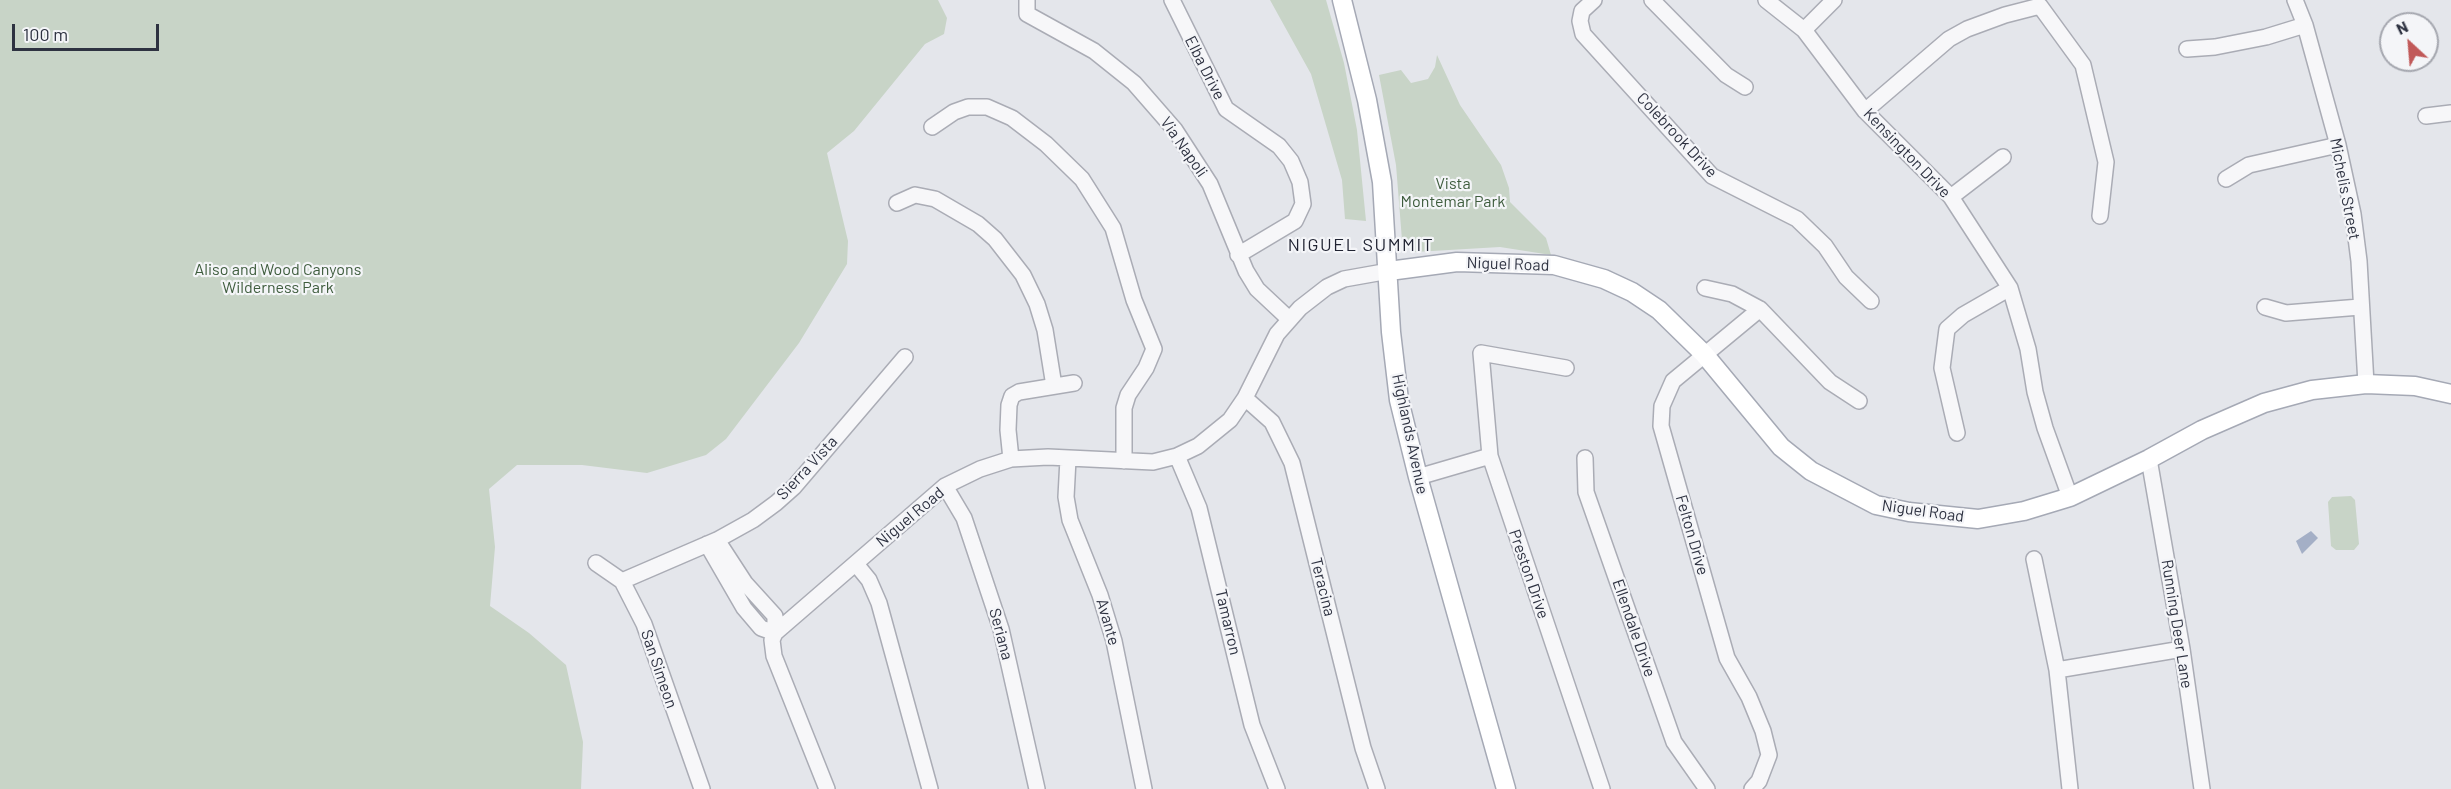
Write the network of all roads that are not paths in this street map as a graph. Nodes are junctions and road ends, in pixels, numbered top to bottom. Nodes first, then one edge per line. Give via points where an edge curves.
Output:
1 (1027, 0) edge
2 (1172, 0) edge
3 (1342, 0) edge
4 (1594, 0) edge
5 (1652, 0) edge
6 (1766, 0) edge
7 (1834, 0) edge
8 (2295, 0) edge
9 (2305, 25) junction
10 (1804, 30) junction
11 (2187, 49) dead end
12 (1745, 87) dead end
13 (1864, 111) junction
14 (2451, 113) edge
15 (2426, 116) dead end
16 (932, 127) dead end
17 (2338, 145) junction
18 (2003, 157) dead end
19 (2226, 179) dead end
20 (1952, 197) junction
21 (897, 203) dead end
22 (2100, 216) dead end
23 (1238, 255) junction
24 (1389, 272) junction
25 (1705, 288) dead end
26 (2010, 288) junction
27 (1871, 300) dead end
28 (2360, 307) junction
29 (2265, 308) dead end
30 (1760, 309) junction
31 (1289, 319) junction
32 (1704, 354) junction
33 (904, 357) dead end
34 (1566, 368) dead end
35 (1074, 383) dead end
36 (2366, 384) junction
37 (1054, 386) junction
38 (2451, 394) edge
39 (1245, 398) junction
40 (1859, 401) dead end
41 (1957, 433) dead end
42 (1178, 456) junction
43 (1490, 456) junction
44 (1585, 458) dead end
45 (1011, 459) junction
46 (1068, 459) junction
47 (2149, 459) junction
48 (1124, 461) junction
49 (1418, 477) junction
50 (945, 486) junction
51 (2070, 497) junction
52 (712, 542) junction
53 (2034, 559) dead end
54 (596, 563) dead end
55 (856, 564) junction
56 (622, 581) junction
57 (775, 633) junction
58 (2182, 648) junction
59 (2057, 670) junction
60 (702, 789) edge
61 (827, 789) edge
62 (930, 789) edge
63 (1036, 789) edge
64 (1144, 789) edge
65 (1277, 789) edge
66 (1377, 789) edge
67 (1506, 789) edge
68 (1602, 789) edge
69 (1707, 789) edge
70 (1752, 789) edge
71 (2070, 789) edge
72 (2202, 789) edge

1 - 23 street, Via Napoli via 1027,14 1094,51 1134,83 1175,130 1209,184
2 - 23 street, Elba Drive via 1226,109 1279,146 1300,182 1303,204 1295,221
3 - 24 main road, Highlands Avenue via 1382,182
4 - 27 street, Colebrook Drive via 1582,11 1583,34 1712,176 1797,219
5 - 12 street via 1726,75
6 - 10 street, Kensington Drive
7 - 10 street
8 - 9 street, Michelis Street
9 - 11 street via 2266,38
9 - 17 street, Michelis Street
10 - 13 street, Kensington Drive
13 - 20 street, Kensington Drive
13 - 22 street via 1949,39 2004,15 2040,6 2083,65 2106,162
14 - 15 street
16 - 48 street via 968,107 987,107 1012,118 1082,179 1113,228 1134,300 1154,349 1124,408
17 - 19 street via 2249,165
17 - 28 street, Michelis Street via 2353,214
18 - 20 street
20 - 26 street, Kensington Drive
21 - 37 street via 915,195 935,199 995,239 1023,275 1037,304
23 - 31 street, Via Napoli via 1257,289
24 - 31 street, Niguel Road via 1344,279 1312,297
24 - 32 main road, Niguel Road via 1456,262 1554,265 1604,279 1632,292 1659,310
24 - 49 main road, Highlands Avenue via 1399,400
25 - 30 street via 1732,294
26 - 41 street via 1963,315 1947,329 1942,368
26 - 51 street, Kensington Drive via 2045,428
28 - 29 street via 2286,313
28 - 36 street, Michelis Street
30 - 32 street, Felton Drive
30 - 40 street via 1830,382
31 - 39 street, Niguel Road via 1262,359
32 - 51 main road, Niguel Road via 1781,447 1811,471 1876,505 1978,519
32 - 70 street, Felton Drive via 1673,381 1662,406 1661,426 1727,658 1763,731 1768,755
33 - 52 street, Sierra Vista via 794,487 753,520
34 - 43 street, Preston Drive via 1481,353
35 - 37 street
36 - 38 main road, Niguel Road via 2415,386
36 - 47 main road, Niguel Road via 2312,390 2264,404 2202,430
37 - 45 street via 1012,396 1008,405
39 - 42 street, Niguel Road via 1217,433
39 - 66 street, Teracina via 1272,422 1292,463 1363,748
42 - 48 street, Niguel Road via 1153,462
42 - 65 street, Tamarron via 1203,519 1252,725
43 - 49 street
43 - 68 street, Preston Drive
44 - 69 street, Ellendale Drive via 1586,492 1674,742
45 - 46 street, Niguel Road
45 - 50 street, Niguel Road
46 - 48 street, Niguel Road
46 - 64 street, Avante via 1066,497 1070,520 1114,641
47 - 51 main road, Niguel Road
47 - 58 street, Running Deer Lane
49 - 67 main road, Highlands Avenue
50 - 55 street, Niguel Road
50 - 63 street, Seriana via 964,518 1001,629
52 - 56 street, Sierra Vista
52 - 57 street via 744,608 761,628
53 - 59 street
54 - 56 street, San Simeon
55 - 57 street, Niguel Road
55 - 62 street via 869,580 879,603
56 - 60 street, San Simeon via 644,624
57 - 61 street via 774,656
58 - 59 street
58 - 72 street, Running Deer Lane
59 - 71 street

